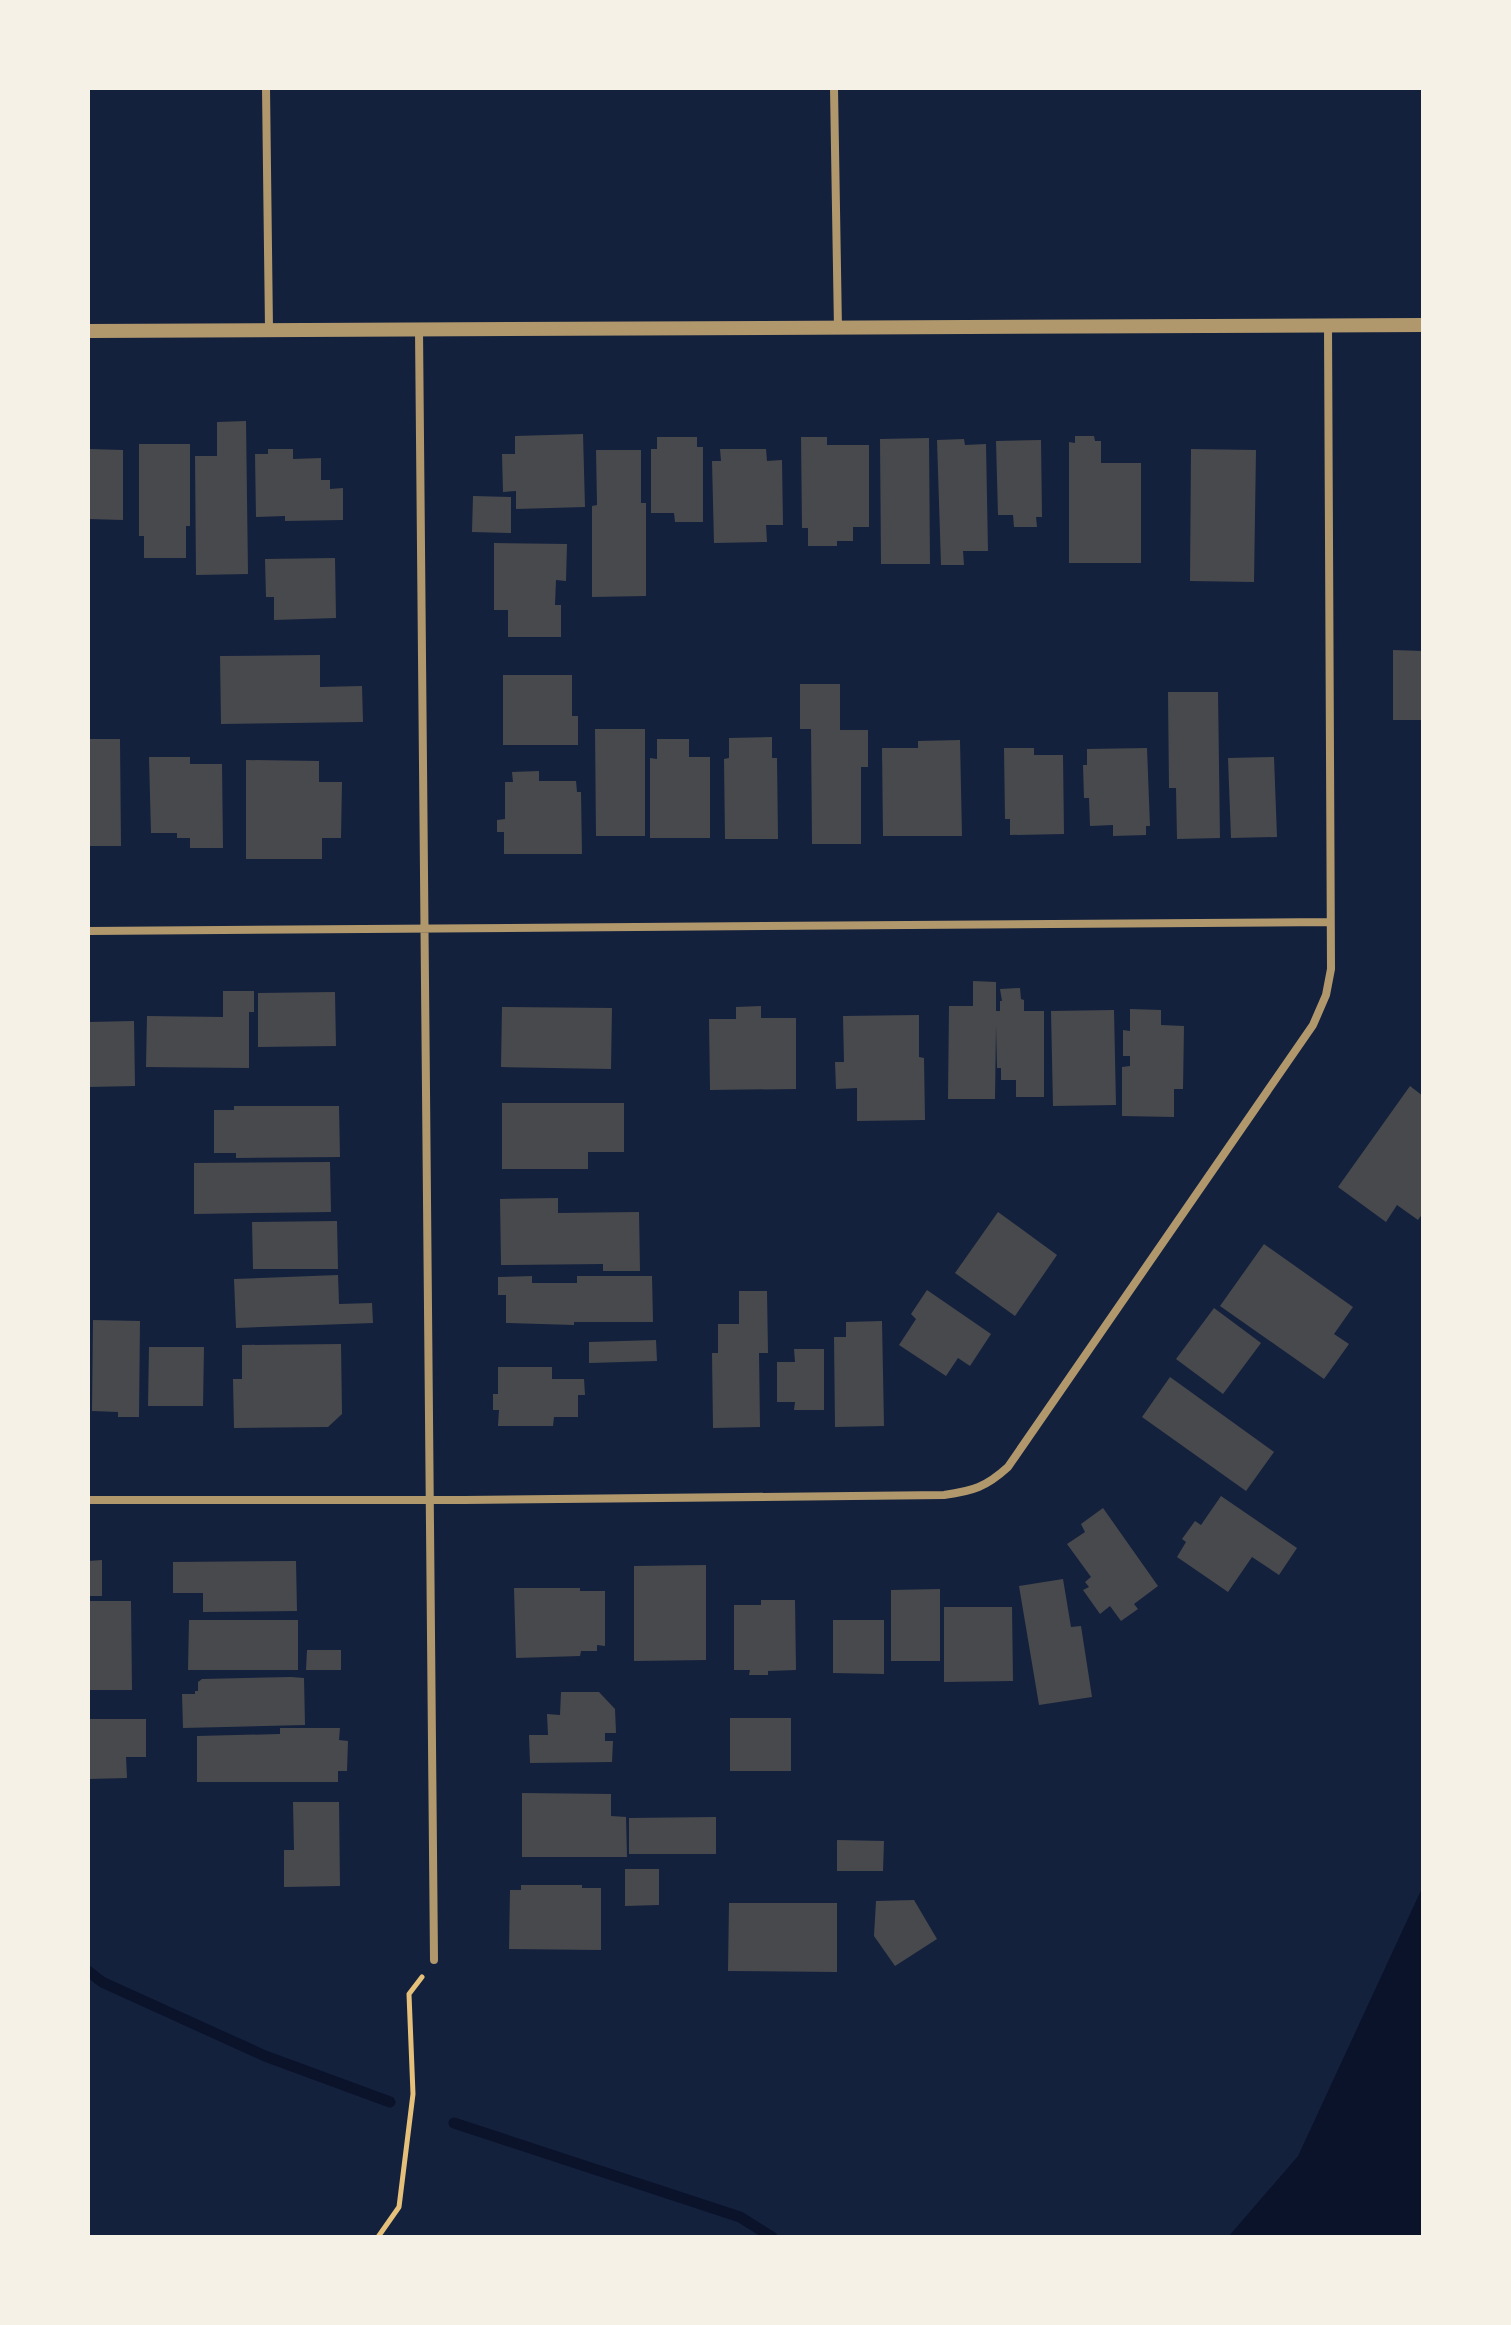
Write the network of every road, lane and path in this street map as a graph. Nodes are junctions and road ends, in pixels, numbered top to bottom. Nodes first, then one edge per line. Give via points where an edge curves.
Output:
1 (266, 88) edge
2 (834, 88) edge
3 (1423, 325) edge
4 (1328, 326) junction
5 (269, 329) junction
6 (838, 329) junction
7 (419, 330) junction
8 (88, 331) edge
9 (1329, 922) junction
10 (425, 929) junction
11 (88, 931) edge
12 (429, 1499) junction
13 (88, 1500) edge
14 (434, 1960) joint
15 (378, 2237) edge

1 - 5 street
2 - 6 street
3 - 4 street
4 - 6 street
4 - 9 street
5 - 7 street
5 - 8 street
6 - 7 street
7 - 10 street
9 - 10 street
9 - 12 street via 1331,969 1313,1025 1008,1467 990,1483 944,1495
10 - 11 street
10 - 12 street
12 - 13 street
12 - 14 street
14 - 15 path via 409,1994 413,2094 399,2207

